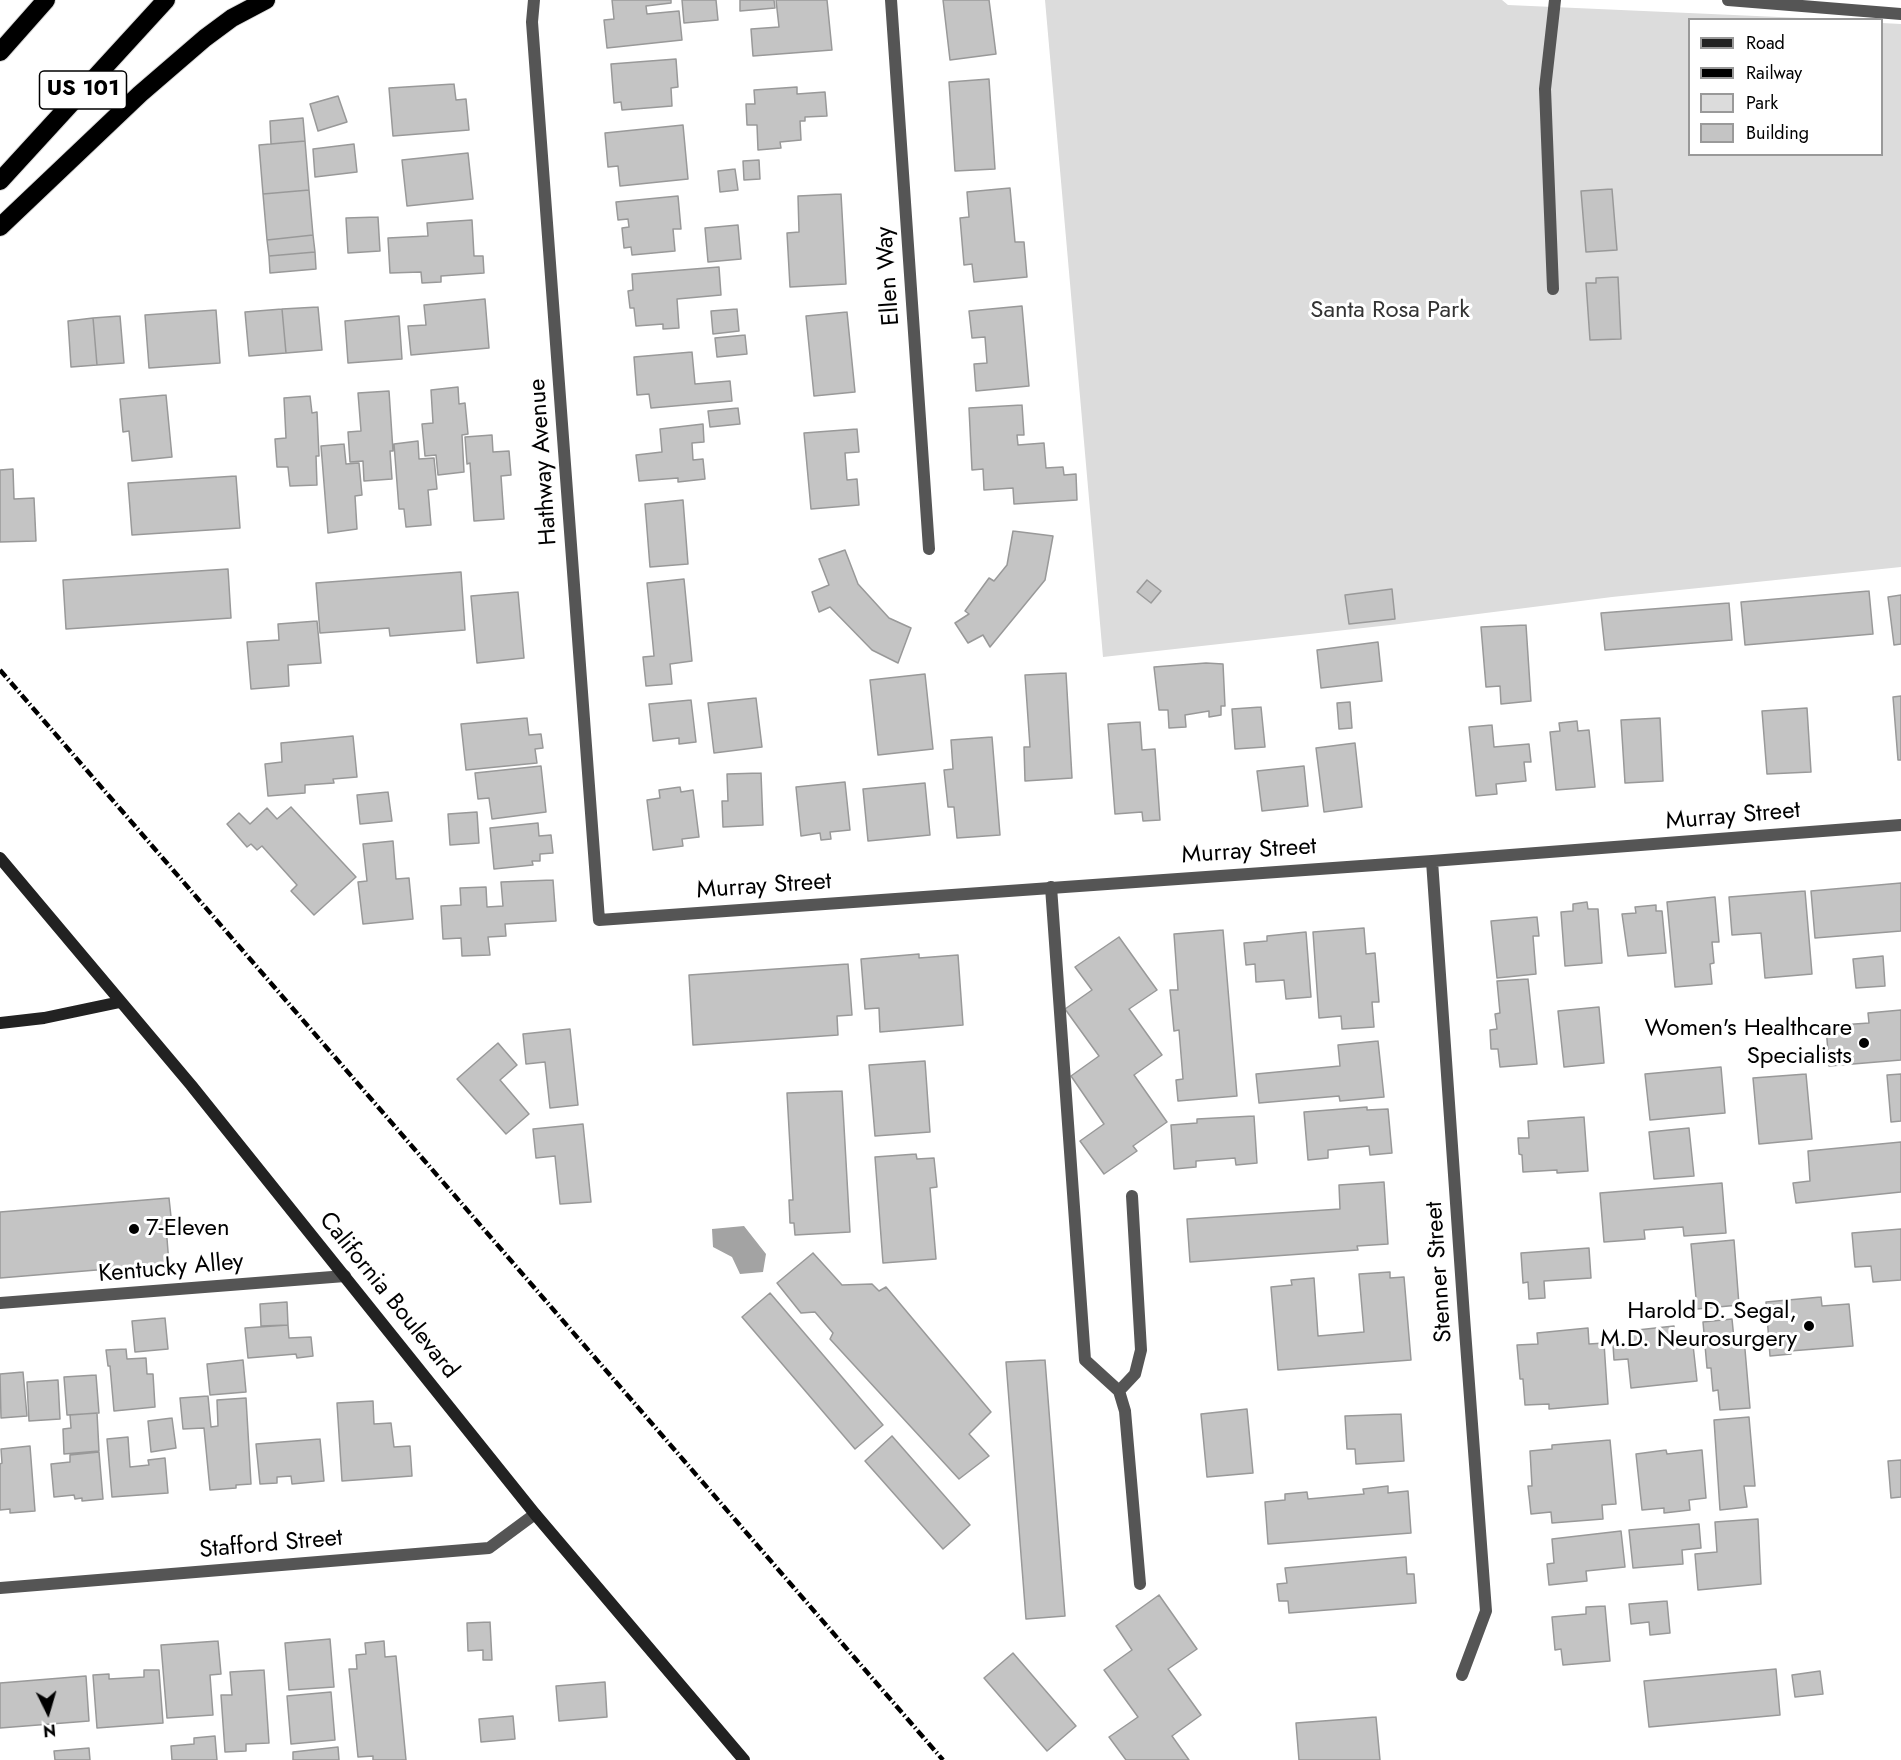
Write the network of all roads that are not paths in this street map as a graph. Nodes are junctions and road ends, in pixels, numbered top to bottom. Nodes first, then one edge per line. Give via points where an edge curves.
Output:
1 (46, 0) edge
2 (166, 0) edge
3 (266, 0) edge
4 (534, 0) edge
5 (891, 0) edge
6 (1555, 0) edge
7 (1728, 0) edge
8 (1901, 14) edge
9 (0, 52) edge
10 (0, 181) edge
11 (0, 227) edge
12 (1553, 289) dead end
13 (929, 549) dead end
14 (1901, 825) edge
15 (0, 858) edge
16 (1432, 861) junction
17 (1052, 887) junction
18 (599, 920) joint
19 (120, 1002) junction
20 (0, 1023) edge
21 (1132, 1196) dead end
22 (345, 1276) junction
23 (0, 1304) edge
24 (1119, 1391) junction
25 (535, 1514) junction
26 (1140, 1584) dead end
27 (0, 1588) edge
28 (1462, 1675) dead end
29 (740, 1759) edge

1 - 9 highway
2 - 10 highway, US 101
3 - 11 highway via 205,38
4 - 18 street, Hathway Avenue via 532,22
5 - 13 street, Ellen Way
6 - 12 street via 1545,88
7 - 8 street
14 - 16 street, Murray Street
15 - 19 street, California Boulevard
16 - 17 street, Murray Street
16 - 28 street, Stenner Street via 1486,1611
17 - 18 street, Murray Street
17 - 24 street via 1085,1360
19 - 20 street
19 - 22 street, California Boulevard
21 - 24 street via 1142,1350 1135,1374
22 - 23 street, Kentucky Alley
22 - 25 street, California Boulevard
24 - 26 street via 1125,1411
25 - 27 street, Stafford Street via 489,1548
25 - 29 street, California Boulevard

